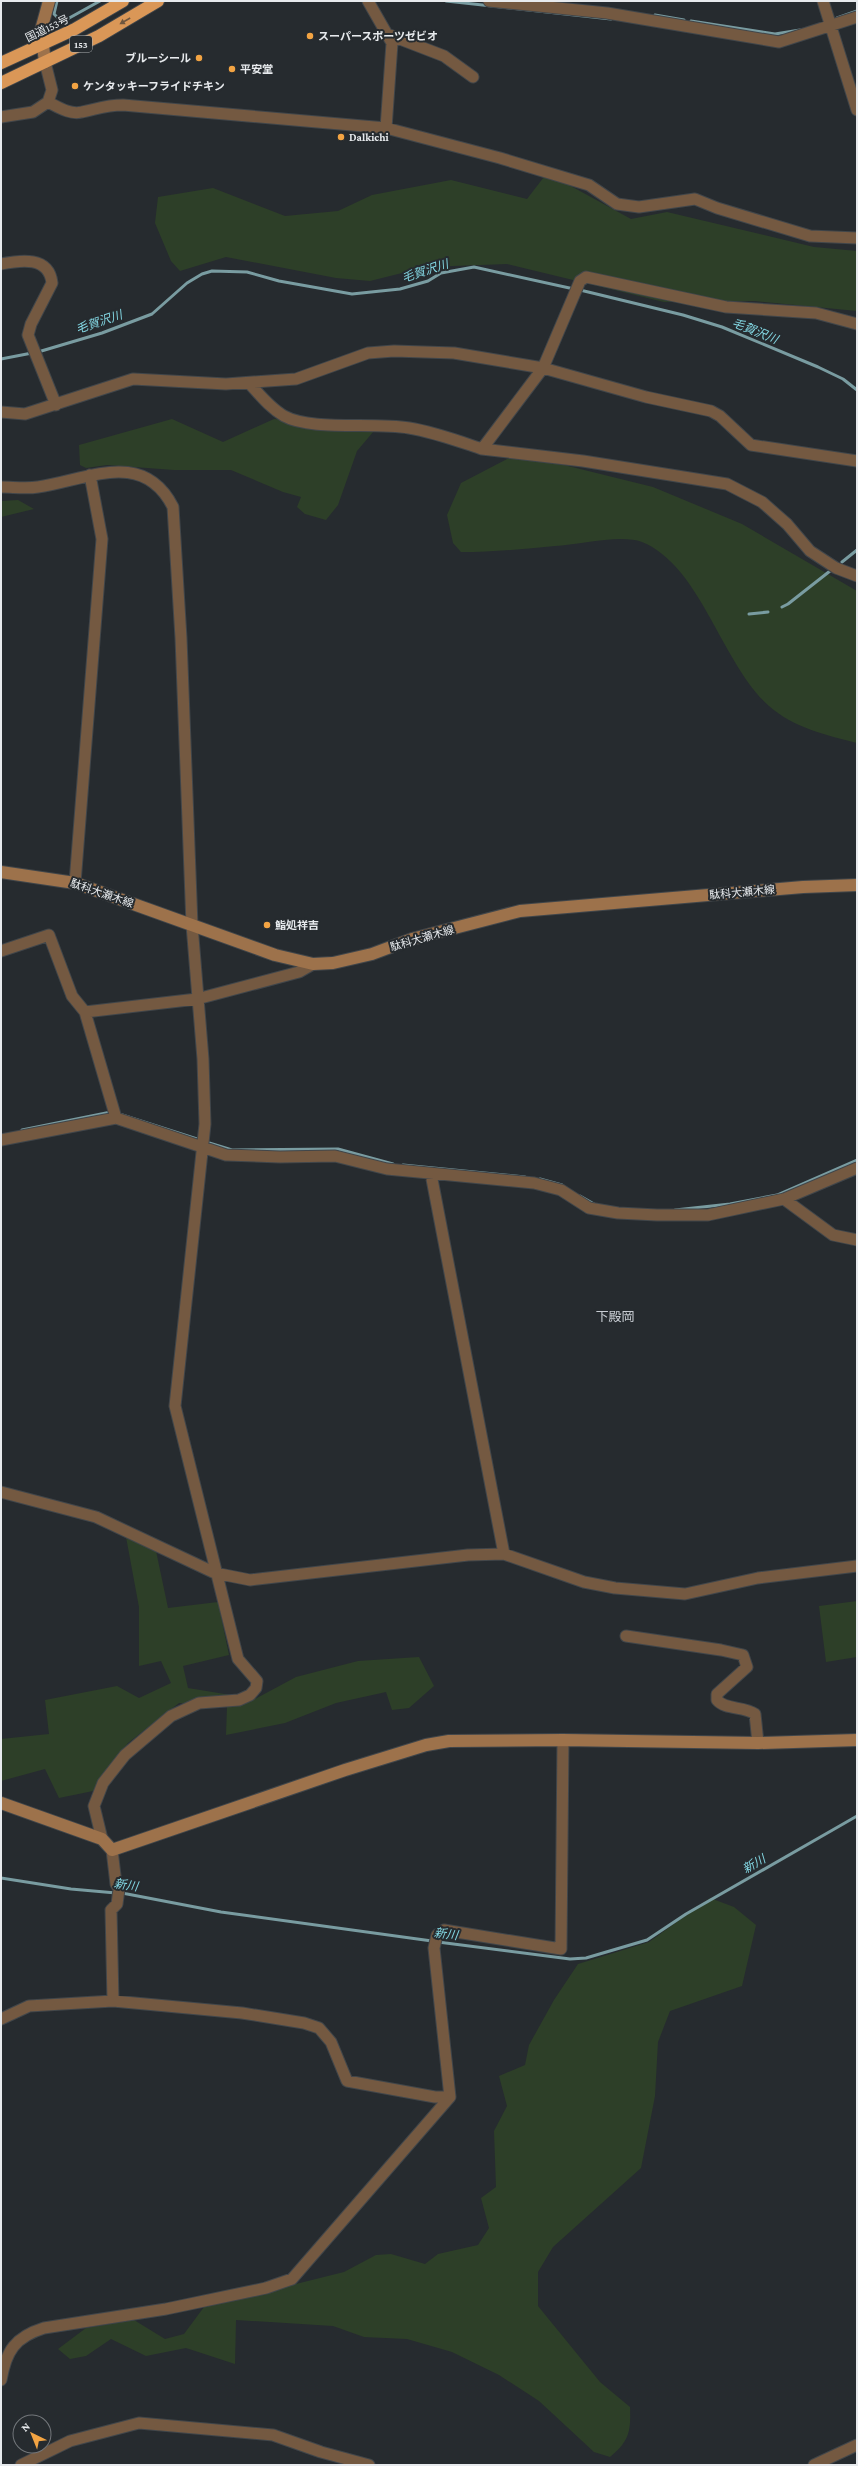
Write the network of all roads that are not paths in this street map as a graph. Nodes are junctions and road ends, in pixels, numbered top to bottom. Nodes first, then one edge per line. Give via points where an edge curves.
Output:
1 (49, 1) edge
2 (123, 1) edge
3 (158, 1) edge
4 (368, 1) edge
5 (489, 1) edge
6 (823, 1) edge
7 (857, 17) edge
8 (830, 27) junction
9 (387, 34) junction
10 (42, 45) junction
11 (45, 62) junction
12 (1, 63) edge
13 (473, 77) dead end
14 (1, 83) edge
15 (48, 102) junction
16 (857, 110) edge
17 (1, 117) edge
18 (386, 128) junction
19 (857, 238) edge
20 (1, 264) edge
21 (857, 324) edge
22 (543, 368) junction
23 (249, 383) junction
24 (56, 405) junction
25 (1, 412) edge
26 (482, 449) junction
27 (857, 462) edge
28 (90, 475) junction
29 (1, 487) edge
30 (857, 576) edge
31 (1, 872) edge
32 (76, 883) junction
33 (857, 885) edge
34 (192, 925) junction
35 (1, 952) edge
36 (313, 964) junction
37 (197, 999) junction
38 (85, 1012) junction
39 (115, 1114) junction
40 (1, 1140) edge
41 (201, 1145) junction
42 (857, 1168) edge
43 (431, 1174) junction
44 (784, 1199) junction
45 (857, 1240) edge
46 (1, 1492) edge
47 (504, 1554) junction
48 (857, 1566) edge
49 (215, 1573) junction
50 (626, 1636) dead end
51 (563, 1740) junction
52 (857, 1740) edge
53 (758, 1743) junction
54 (1, 1803) edge
55 (102, 1839) junction
56 (112, 1850) junction
57 (113, 2001) junction
58 (1, 2019) edge
59 (450, 2097) junction
60 (1, 2380) edge
61 (857, 2445) edge
62 (22, 2465) edge
63 (369, 2465) edge
64 (814, 2465) edge

1 - 10 street via 42,22
2 - 10 highway, 国道153号 / 153
3 -> 11 highway, 153 via 99,36
4 - 9 street
5 - 8 street via 607,13 779,42
6 - 8 street
7 - 8 street
8 - 16 street
9 - 13 street via 444,56
9 - 18 street via 392,44
10 - 11 street
10 - 12 highway, 国道153号 / 153
11 - 14 highway, 153
11 - 15 street via 52,90
15 - 17 street via 33,112
15 - 18 street via 66,111 81,113 107,105 123,105
18 - 19 street via 589,185 617,204 639,207 695,199 810,236
20 - 24 street via 23,260 39,263 50,271 52,276 48,294 31,324 28,335
21 - 22 street via 816,314 726,307 586,276 580,283
22 - 23 street via 454,353 368,353 296,379
22 - 26 street
22 - 27 street via 646,397 712,411 751,444
23 - 24 street via 133,379
23 - 26 street via 267,404 285,417 305,424 409,428 447,436
24 - 25 street via 25,414
26 - 30 street via 582,461 727,484 762,502 787,524 810,551 836,568
28 - 29 street via 37,487
28 - 32 street via 102,539
28 - 34 street via 119,471 136,473 166,492 173,507 181,638
31 - 32 street, 駄科大瀬木線
32 - 34 street, 駄科大瀬木線
33 - 36 street, 駄科大瀬木線 via 803,887 520,910 412,939 372,954 333,963
34 - 36 street, 駄科大瀬木線 via 276,955
34 - 37 street
35 - 38 street via 48,935 72,996
36 - 37 street via 299,972
37 - 38 street
37 - 41 street via 205,1124
38 - 39 street
39 - 40 street
39 - 41 street
41 - 43 street via 226,1155 335,1156 387,1169
41 - 49 street via 174,1406
42 - 44 street
43 - 44 street via 534,1183 561,1190 589,1208 657,1216 708,1215
43 - 47 street
44 - 45 street via 834,1235
46 - 49 street via 96,1517
47 - 48 street via 584,1582 615,1588 685,1594 758,1578
47 - 49 street via 468,1555 250,1580
49 - 55 street via 238,1659 257,1681 256,1688 250,1695 239,1700 199,1703 171,1716 125,1755 103,1783 94,1806
50 - 53 street via 743,1655 747,1667 717,1694 716,1700 720,1704 748,1709 755,1714
51 - 53 street
51 - 56 street via 449,1741 426,1745
51 - 59 street via 561,1949 444,1930 437,1935 434,1948
52 - 53 street
54 - 55 street
55 - 56 street
56 - 57 street via 118,1894 117,1904 111,1910
57 - 58 street via 29,2006
57 - 59 street via 242,2013 304,2023 319,2028 331,2042 347,2081 435,2097
59 - 60 street via 292,2280 166,2309 44,2328 28,2333 11,2348 4,2360
61 - 64 street
62 - 63 street via 70,2441 139,2423 273,2435

